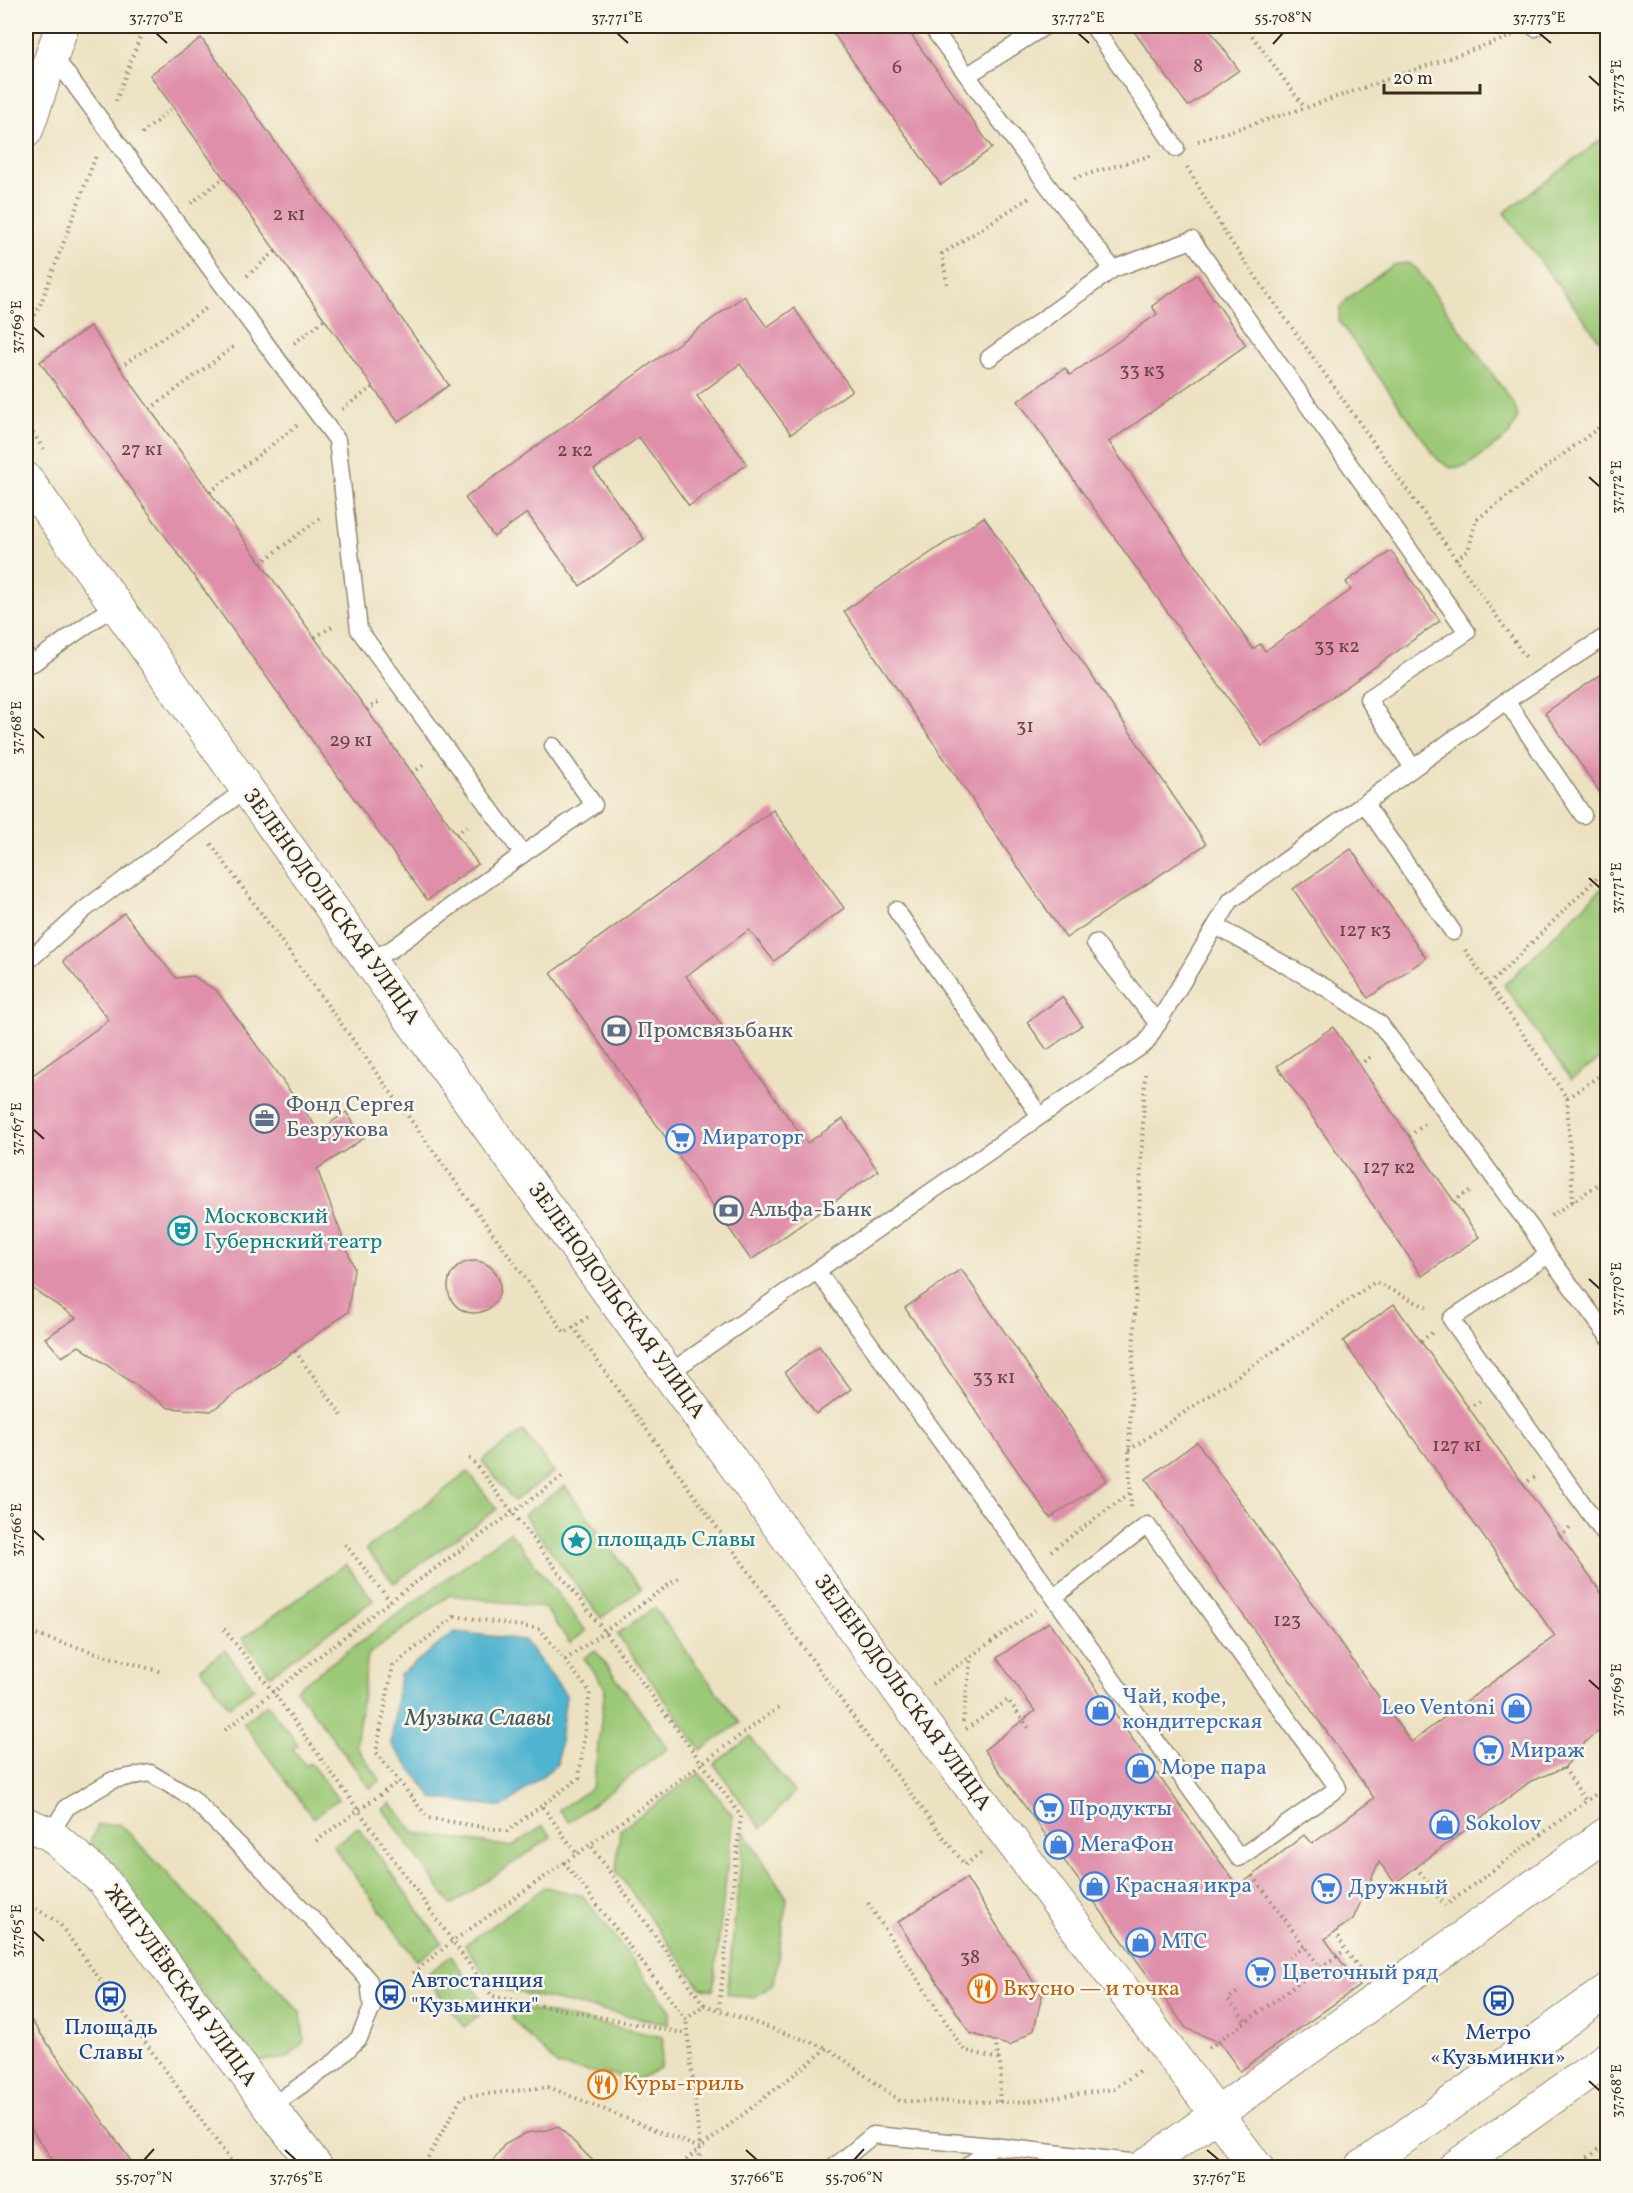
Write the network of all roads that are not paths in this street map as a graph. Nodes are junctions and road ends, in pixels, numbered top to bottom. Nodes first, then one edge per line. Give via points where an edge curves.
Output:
1 (932, 26) edge
2 (1045, 26) edge
3 (1093, 26) edge
4 (56, 39) edge
5 (968, 75) junction
6 (26, 131) edge
7 (1176, 148) road end
8 (1113, 269) junction
9 (989, 358) dead end
10 (26, 479) edge
11 (115, 605) junction
12 (1608, 635) edge
13 (26, 655) edge
14 (1506, 701) junction
15 (553, 746) dead end
16 (1413, 768) junction
17 (246, 789) junction
18 (1365, 804) junction
19 (1583, 815) dead end
20 (523, 854) junction
21 (896, 910) dead end
22 (1216, 926) junction
23 (1453, 932) road end
24 (1095, 943) dead end
25 (369, 960) junction
26 (26, 963) edge
27 (1158, 1024) junction
28 (1041, 1116) junction
29 (1548, 1255) junction
30 (817, 1271) junction
31 (1608, 1336) edge
32 (669, 1373) junction
33 (1608, 1539) edge
34 (1054, 1597) junction
35 (38, 1829) edge
36 (1608, 1833) edge
37 (1608, 1990) edge
38 (1608, 2058) edge
39 (270, 2107) junction
40 (1217, 2114) junction
41 (993, 2146) junction
42 (1144, 2166) edge
43 (317, 2168) edge
44 (833, 2168) edge
45 (965, 2168) edge
46 (1257, 2168) edge
47 (1361, 2168) edge
48 (1454, 2168) edge

1 - 5 lane
2 - 5 lane
3 - 7 lane
4 - 6 street
4 - 20 lane via 106,129 337,440 359,630
5 - 8 lane
8 - 9 lane
8 - 16 lane via 1192,240 1467,632 1368,699
10 - 11 street, ЗЕЛЕНОДОЛЬСКАЯ УЛИЦА
11 - 13 lane via 33,663
11 - 17 street, ЗЕЛЕНОДОЛЬСКАЯ УЛИЦА
12 - 14 lane
14 - 16 lane
14 - 19 lane
15 - 20 lane via 594,805
16 - 18 lane
17 - 25 street, ЗЕЛЕНОДОЛЬСКАЯ УЛИЦА
17 - 26 lane via 85,909
18 - 22 lane via 1231,900
18 - 23 lane
20 - 25 lane via 392,949
21 - 28 lane
22 - 27 lane
22 - 29 lane via 1328,989 1380,1024
24 - 27 lane
25 - 32 street, ЗЕЛЕНОДОЛЬСКАЯ УЛИЦА
27 - 28 lane via 1146,1043
28 - 30 lane
29 - 31 lane
29 - 33 lane via 1451,1319
30 - 32 lane
30 - 34 lane
32 - 40 street, ЗЕЛЕНОДОЛЬСКАЯ УЛИЦА via 908,1703
34 - 34 lane via 1147,1525 1338,1788 1239,1858
35 - 39 street, ЖИГУЛЁВСКАЯ УЛИЦА via 103,1880
35 - 39 lane via 113,1780 150,1773 192,1798 369,1981 372,2008 359,2038 336,2061
36 - 40 street
37 - 47 street
38 - 48 street
39 - 43 street, ЖИГУЛЁВСКАЯ УЛИЦА
40 - 42 street
40 - 46 street, ЗЕЛЕНОДОЛЬСКАЯ УЛИЦА
41 - 42 lane
41 - 44 lane via 873,2135
41 - 45 lane

